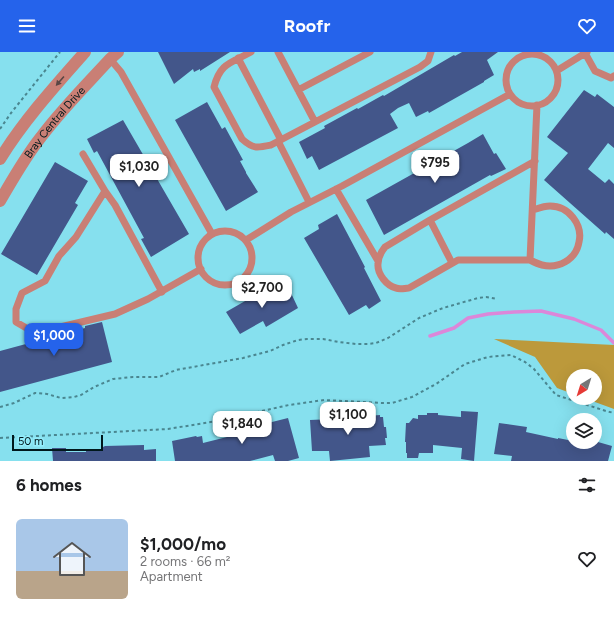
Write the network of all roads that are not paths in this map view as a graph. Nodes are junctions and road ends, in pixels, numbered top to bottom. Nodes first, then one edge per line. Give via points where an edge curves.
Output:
1 (85, 52) edge
2 (251, 52) edge
3 (278, 52) edge
4 (370, 52) edge
5 (431, 52) edge
6 (586, 53) edge
7 (520, 54) edge
8 (114, 56) edge
9 (238, 58) junction
10 (558, 70) junction
11 (614, 76) edge
12 (298, 90) junction
13 (510, 94) junction
14 (537, 105) junction
15 (315, 122) junction
16 (279, 140) junction
17 (83, 154) dead end
18 (0, 158) edge
19 (535, 161) junction
20 (336, 189) junction
21 (105, 190) junction
22 (0, 201) edge
23 (309, 202) junction
24 (533, 210) junction
25 (430, 220) junction
26 (212, 234) junction
27 (246, 240) junction
28 (530, 260) junction
29 (378, 261) junction
30 (452, 263) junction
31 (201, 269) junction
32 (162, 292) junction

1 -> 18 street, Bray Central Drive via 40,104
2 - 9 lane
3 - 12 lane
4 - 12 lane
5 - 15 lane via 428,61 420,67
6 - 10 lane
6 - 11 lane via 595,71 611,78
7 - 10 lane via 539,54 547,57
7 - 13 lane via 508,68 506,77
8 - 22 street, Bray Central Drive via 40,138
8 - 26 lane
9 - 16 lane
9 - 16 lane via 225,66 216,77 214,87 242,139 249,146 271,145
10 - 14 lane via 558,87 554,95 548,101
12 - 15 lane
13 - 14 lane via 524,105
13 - 20 lane
14 - 19 lane
15 - 16 lane
16 - 23 lane
17 - 21 lane
19 - 24 lane
19 - 25 lane
20 - 23 lane
20 - 29 lane
21 - 32 lane
21 - 32 lane via 76,237 59,256 45,281 22,293 16,309 16,322 35,333 115,314
23 - 27 lane
24 - 28 lane
24 - 28 lane via 542,206 562,208 571,214 580,232 576,252 569,260 560,265 550,266
25 - 29 lane via 385,247
25 - 30 lane
26 - 27 lane via 226,230
26 - 31 lane via 201,244 198,251
27 - 31 lane via 252,252 251,265 239,281 226,285 212,282
28 - 30 lane via 458,260
29 - 30 lane via 381,276 387,283 403,289
31 - 32 lane

